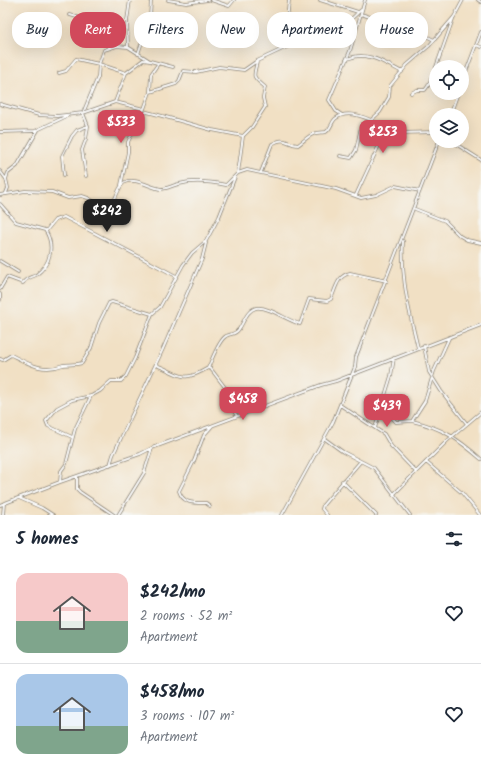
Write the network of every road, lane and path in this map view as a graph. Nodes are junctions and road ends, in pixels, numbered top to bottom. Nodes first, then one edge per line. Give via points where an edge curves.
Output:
1 (130, 0) edge
2 (151, 0) edge
3 (168, 0) edge
4 (210, 0) edge
5 (234, 0) edge
6 (289, 0) edge
7 (320, 0) edge
8 (365, 0) edge
9 (463, 0) edge
10 (478, 0) edge
11 (481, 2) edge
12 (361, 10) junction
13 (288, 12) edge
14 (358, 12) joint
15 (361, 14) junction
16 (454, 16) junction
17 (481, 32) edge
18 (434, 40) junction
19 (476, 45) junction
20 (128, 47) joint
21 (109, 48) edge
22 (285, 48) edge
23 (481, 48) edge
24 (138, 54) junction
25 (346, 60) junction
26 (439, 60) edge
27 (150, 61) junction
28 (257, 61) junction
29 (99, 64) junction
30 (158, 64) dead end
31 (469, 64) edge
32 (173, 67) dead end
33 (402, 72) junction
34 (59, 73) dead end
35 (126, 73) junction
36 (429, 84) edge
37 (150, 92) junction
38 (411, 93) dead end
39 (115, 102) junction
40 (0, 104) edge
41 (144, 109) junction
42 (83, 113) junction
43 (142, 114) junction
44 (342, 115) junction
45 (68, 116) junction
46 (370, 120) junction
47 (88, 126) junction
48 (382, 126) junction
49 (38, 130) junction
50 (0, 132) edge
51 (429, 132) edge
52 (243, 136) junction
53 (436, 148) edge
54 (462, 148) edge
55 (340, 156) dead end
56 (481, 160) edge
57 (0, 171) edge
58 (261, 172) junction
59 (238, 173) junction
60 (64, 175) dead end
61 (86, 176) dead end
62 (235, 177) junction
63 (6, 179) junction
64 (121, 185) junction
65 (420, 191) junction
66 (6, 193) junction
67 (0, 195) edge
68 (356, 196) junction
69 (0, 204) edge
70 (415, 209) junction
71 (46, 231) junction
72 (404, 238) junction
73 (206, 241) junction
74 (481, 243) edge
75 (0, 261) edge
76 (18, 272) dead end
77 (176, 276) junction
78 (387, 282) junction
79 (0, 289) edge
80 (0, 294) edge
81 (0, 300) edge
82 (152, 314) junction
83 (481, 325) edge
84 (449, 338) junction
85 (424, 346) junction
86 (418, 348) junction
87 (394, 358) junction
88 (0, 359) edge
89 (156, 365) junction
90 (208, 368) junction
91 (350, 376) junction
92 (432, 377) junction
93 (91, 396) junction
94 (340, 405) junction
95 (481, 412) edge
96 (389, 414) dead end
97 (237, 416) junction
98 (412, 421) junction
99 (467, 424) junction
100 (212, 425) junction
101 (375, 428) junction
102 (453, 436) junction
103 (72, 437) junction
104 (324, 439) junction
105 (152, 448) junction
106 (481, 460) edge
107 (360, 462) junction
108 (426, 462) junction
109 (110, 465) junction
110 (416, 472) junction
111 (77, 477) junction
112 (342, 481) junction
113 (60, 482) junction
114 (393, 494) junction
115 (19, 498) junction
116 (4, 504) junction
117 (0, 505) edge
118 (210, 506) dead end
119 (481, 510) edge
120 (478, 512) junction
121 (3, 515) edge
122 (53, 515) edge
123 (114, 515) edge
124 (118, 515) edge
125 (282, 515) edge
126 (327, 515) edge
127 (376, 515) edge
128 (410, 515) edge
129 (480, 515) edge

1 - 20 street via 127,21
2 - 24 street via 150,18
3 - 4 street via 186,3
4 - 5 street via 229,6
6 - 13 street
7 - 14 street
8 - 12 street
9 - 16 street
10 - 11 street
12 - 14 street
12 - 15 street
15 - 18 street via 379,20 392,21 401,18 408,27
15 - 25 street
16 - 18 street
16 - 26 street
17 - 19 street
18 - 33 street
19 - 23 street
19 - 31 street
20 - 24 street
21 - 29 street via 104,50
22 - 28 street
24 - 27 street
25 - 33 street via 356,55 373,58 386,62
25 - 44 street via 329,100
27 - 32 street
27 - 35 street via 143,60
28 - 37 street via 244,70 219,67 196,72 183,71 176,84
28 - 52 street via 253,75 255,80 265,87 265,108
29 - 34 street via 76,60 66,71
29 - 35 street
29 - 42 street via 98,77
30 - 37 street via 151,74
33 - 46 street via 390,86 389,97 380,112
35 - 39 street
36 - 38 street via 425,90
37 - 41 street
39 - 41 street
39 - 42 street
40 - 45 street via 39,115
41 - 43 street
42 - 45 street
42 - 47 street
43 - 52 street via 147,112
43 - 64 street via 128,142
44 - 46 street via 356,114
44 - 58 street via 334,119 324,133 310,135 298,145 284,139 272,144
45 - 49 street
46 - 48 street
46 - 55 street via 361,127 356,150 351,158
47 - 60 street via 77,130 62,156
47 - 61 street via 82,150
48 - 51 street via 399,133
48 - 68 street via 380,143
49 - 50 street via 22,133
49 - 63 street via 17,166 8,173
52 - 59 street
53 - 65 street
54 - 56 street
57 - 63 street
58 - 59 street via 247,170
58 - 68 street
59 - 62 street
62 - 64 street via 226,185 214,182 185,183 163,189 132,181
62 - 73 street
63 - 66 street
64 - 66 street via 112,205 108,208 82,196 68,198 52,192
65 - 68 street via 395,186 368,198
65 - 70 street
66 - 67 street
69 - 71 street via 16,222
70 - 72 street
70 - 74 street via 445,221 467,240
71 - 77 street via 54,220 64,217
71 - 79 street via 52,250 44,265 36,275 26,278 23,283 7,277
72 - 78 street
72 - 86 street via 404,286
73 - 77 street via 192,253
73 - 89 street via 202,260
75 - 76 street
77 - 82 street via 160,307
78 - 90 street via 345,274 341,276 331,299 327,301 309,298 300,324 267,309 257,308 250,312 235,334 226,336 212,355
78 - 91 street
80 - 81 street
82 - 88 street via 109,303 91,348 82,363 41,369 11,355
82 - 93 street via 126,376 121,381 111,381 100,392
83 - 84 street
84 - 85 street
84 - 92 street
85 - 86 street
85 - 92 street
86 - 87 street
87 - 91 street
87 - 101 street
89 - 90 street via 182,377 191,377
89 - 109 street
90 - 97 street via 222,381
91 - 94 street
91 - 97 street
92 - 98 street via 423,405
92 - 99 street
93 - 103 street
93 - 103 street via 67,402 52,412 46,421 48,426
94 - 101 street
94 - 104 street
95 - 99 street
96 - 98 street via 396,422
97 - 100 street
98 - 102 street
99 - 102 street
100 - 105 street
100 - 118 street via 204,435 179,491 187,502 206,503
101 - 110 street via 384,434 402,459
102 - 106 street
102 - 108 street
103 - 113 street
104 - 107 street
104 - 125 street
105 - 109 street
105 - 124 street via 144,473
107 - 112 street
107 - 114 street via 374,468
108 - 110 street
108 - 120 street via 462,493
109 - 111 street
110 - 114 street
111 - 113 street
111 - 123 street via 77,489
112 - 126 street via 323,505 322,509
112 - 127 street
113 - 115 street
114 - 128 street
115 - 116 street
115 - 122 street
116 - 117 street
116 - 121 street
119 - 120 street
120 - 129 street

